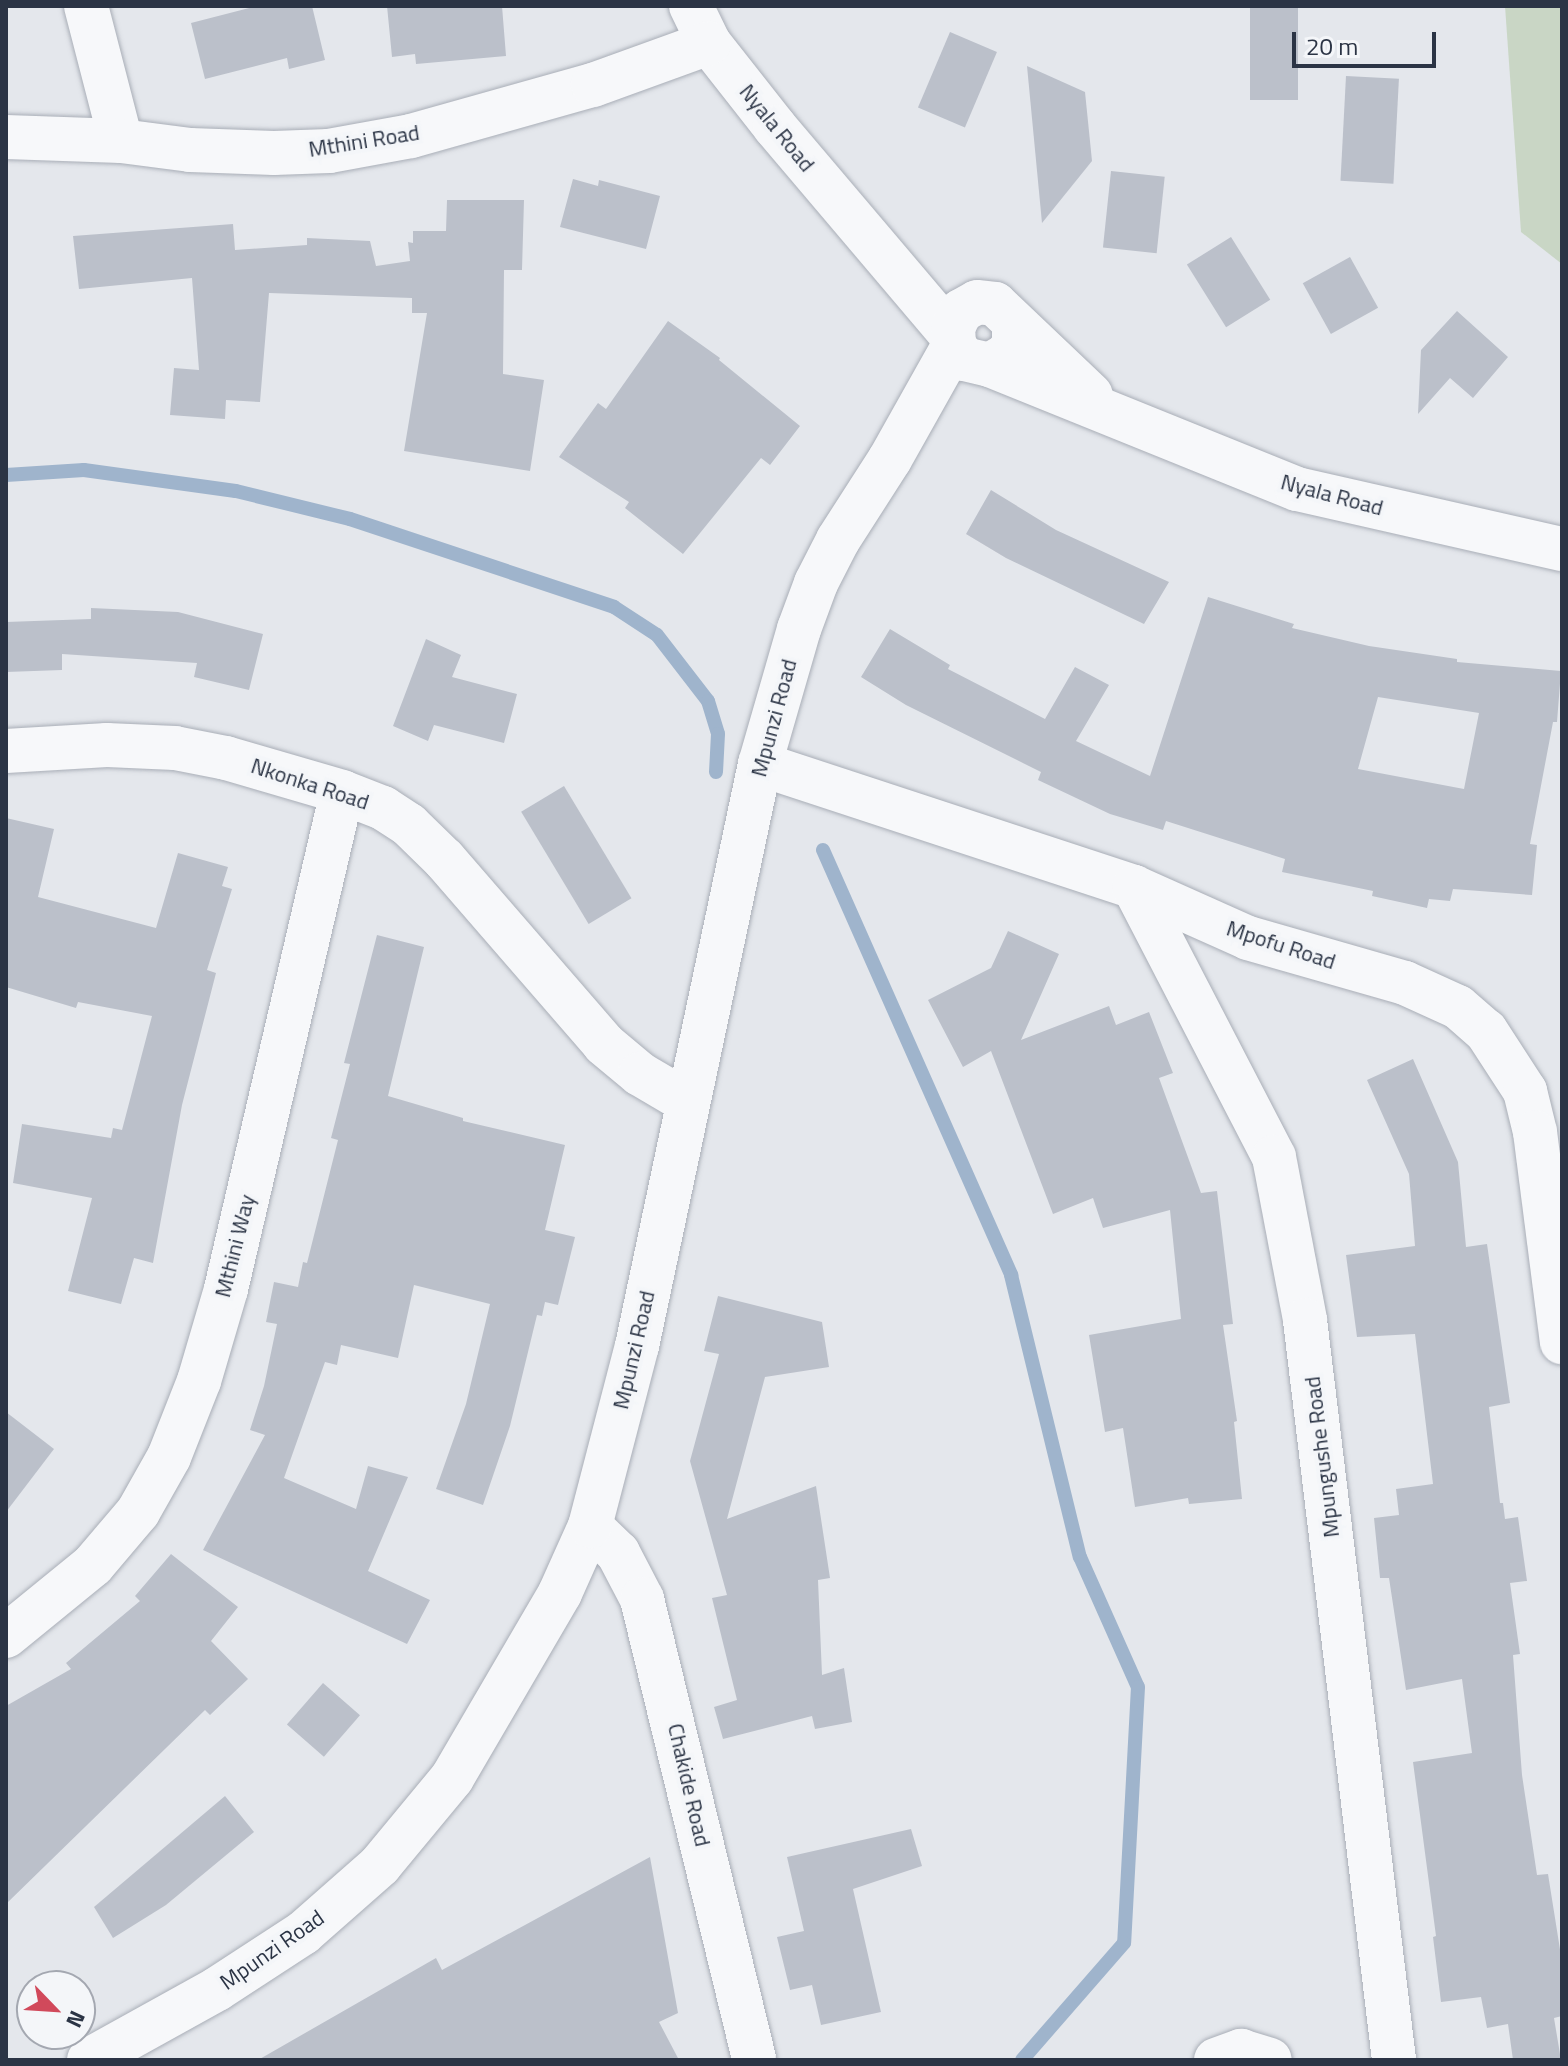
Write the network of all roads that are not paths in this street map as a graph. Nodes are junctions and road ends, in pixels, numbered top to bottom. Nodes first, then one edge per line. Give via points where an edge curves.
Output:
1 (86, 6) edge
2 (700, 24) edge
3 (6, 137) edge
4 (121, 141) junction
5 (1014, 326) joint
6 (971, 343) junction
7 (1111, 413) junction
8 (1562, 549) edge
9 (6, 751) edge
10 (760, 764) junction
11 (342, 792) junction
12 (1134, 887) junction
13 (686, 1101) junction
14 (1562, 1342) edge
15 (590, 1526) junction
16 (6, 1636) edge
17 (89, 2060) edge
18 (754, 2060) edge
19 (1216, 2060) edge
20 (1270, 2060) edge
21 (1394, 2060) edge

1 - 4 street
2 - 4 street, Mthini Road via 593,85 411,136 329,151 218,151
2 - 6 street, Nyala Road via 775,127
3 - 4 street, Mthini Road
5 - 6 street, Mpunzi Road via 1008,354
5 - 7 street, Nyala Road
6 - 7 street, Nyala Road
6 - 10 street, Mpunzi Road via 862,498 816,583
7 - 8 street, Nyala Road via 1297,489
9 - 11 street, Nkonka Road via 107,745 175,748
10 - 12 street, Mpofu Road
10 - 13 street, Mpunzi Road
11 - 13 street, Nkonka Road via 409,825 604,1044 640,1074
11 - 16 street, Mthini Way via 226,1289 169,1457 138,1512 93,1565
12 - 14 street, Mpofu Road via 1248,938 1405,983 1458,1007 1486,1031 1525,1091
12 - 21 street, Mpungushe Road via 1274,1157 1305,1320
13 - 15 street, Mpunzi Road via 637,1346
15 - 17 street, Mpunzi Road via 560,1593 452,1778 380,1865 303,1933 217,1989
15 - 18 street, Chakide Road via 618,1553 645,1610
19 - 20 street via 1241,2051

